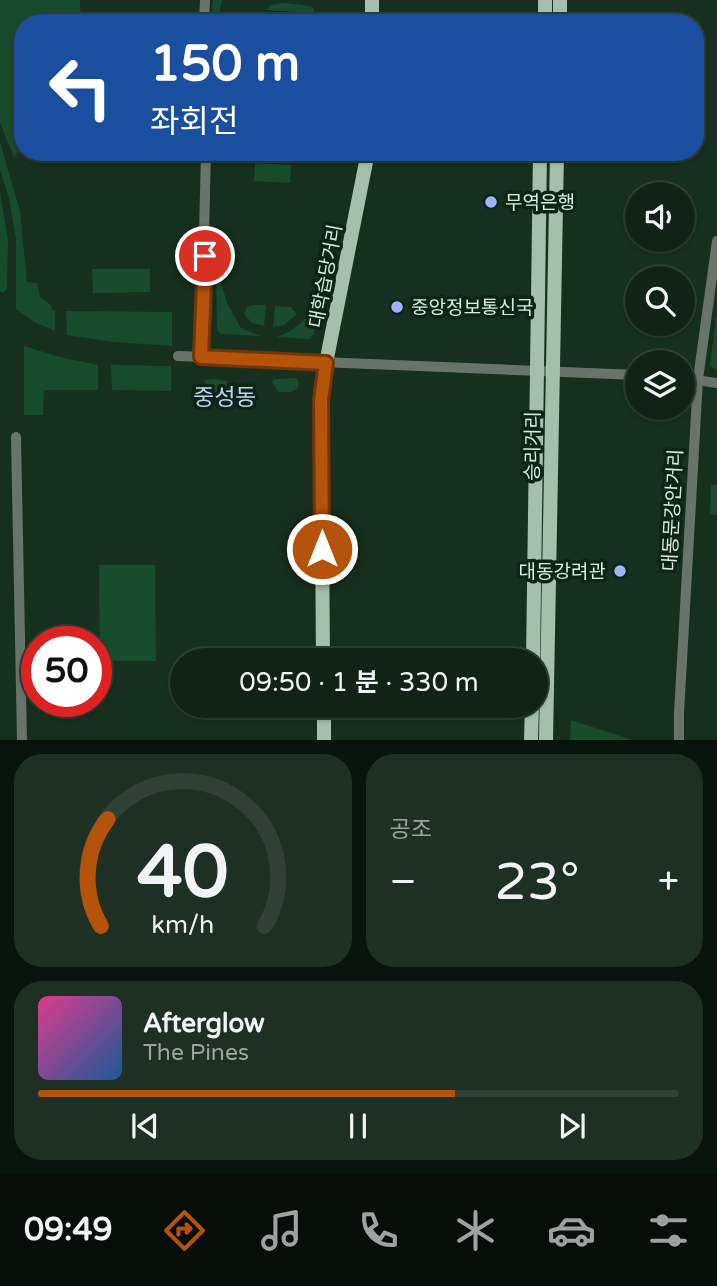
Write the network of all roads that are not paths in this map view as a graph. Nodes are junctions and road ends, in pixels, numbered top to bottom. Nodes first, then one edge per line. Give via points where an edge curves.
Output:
1 (205, 161) edge
2 (366, 161) edge
3 (540, 161) edge
4 (557, 161) edge
5 (717, 241) edge
6 (178, 356) dead end
7 (201, 357) junction
8 (326, 363) junction
9 (538, 370) junction
10 (553, 371) junction
11 (625, 374) edge
12 (695, 379) edge
13 (698, 379) junction
14 (717, 383) edge
15 (16, 437) dead end
16 (323, 648) edge
17 (533, 648) edge
18 (324, 718) edge
19 (532, 718) edge
20 (22, 740) edge
21 (324, 740) edge
22 (531, 740) edge
23 (546, 740) edge
24 (679, 740) edge

1 - 7 street
2 - 8 main road, 대학습당거리
3 - 9 main road, 승리거리
4 - 10 main road, 승리거리
5 - 13 street, 대동문강안거리
6 - 7 street
7 - 8 street
8 - 9 street
8 - 16 main road, 대학습당거리 via 321,400
9 - 10 street
9 - 17 main road, 승리거리
10 - 11 street
10 - 23 main road, 승리거리
12 - 13 street
13 - 14 street
13 - 24 street, 대동문강안거리
15 - 20 street
18 - 21 main road
19 - 22 main road

